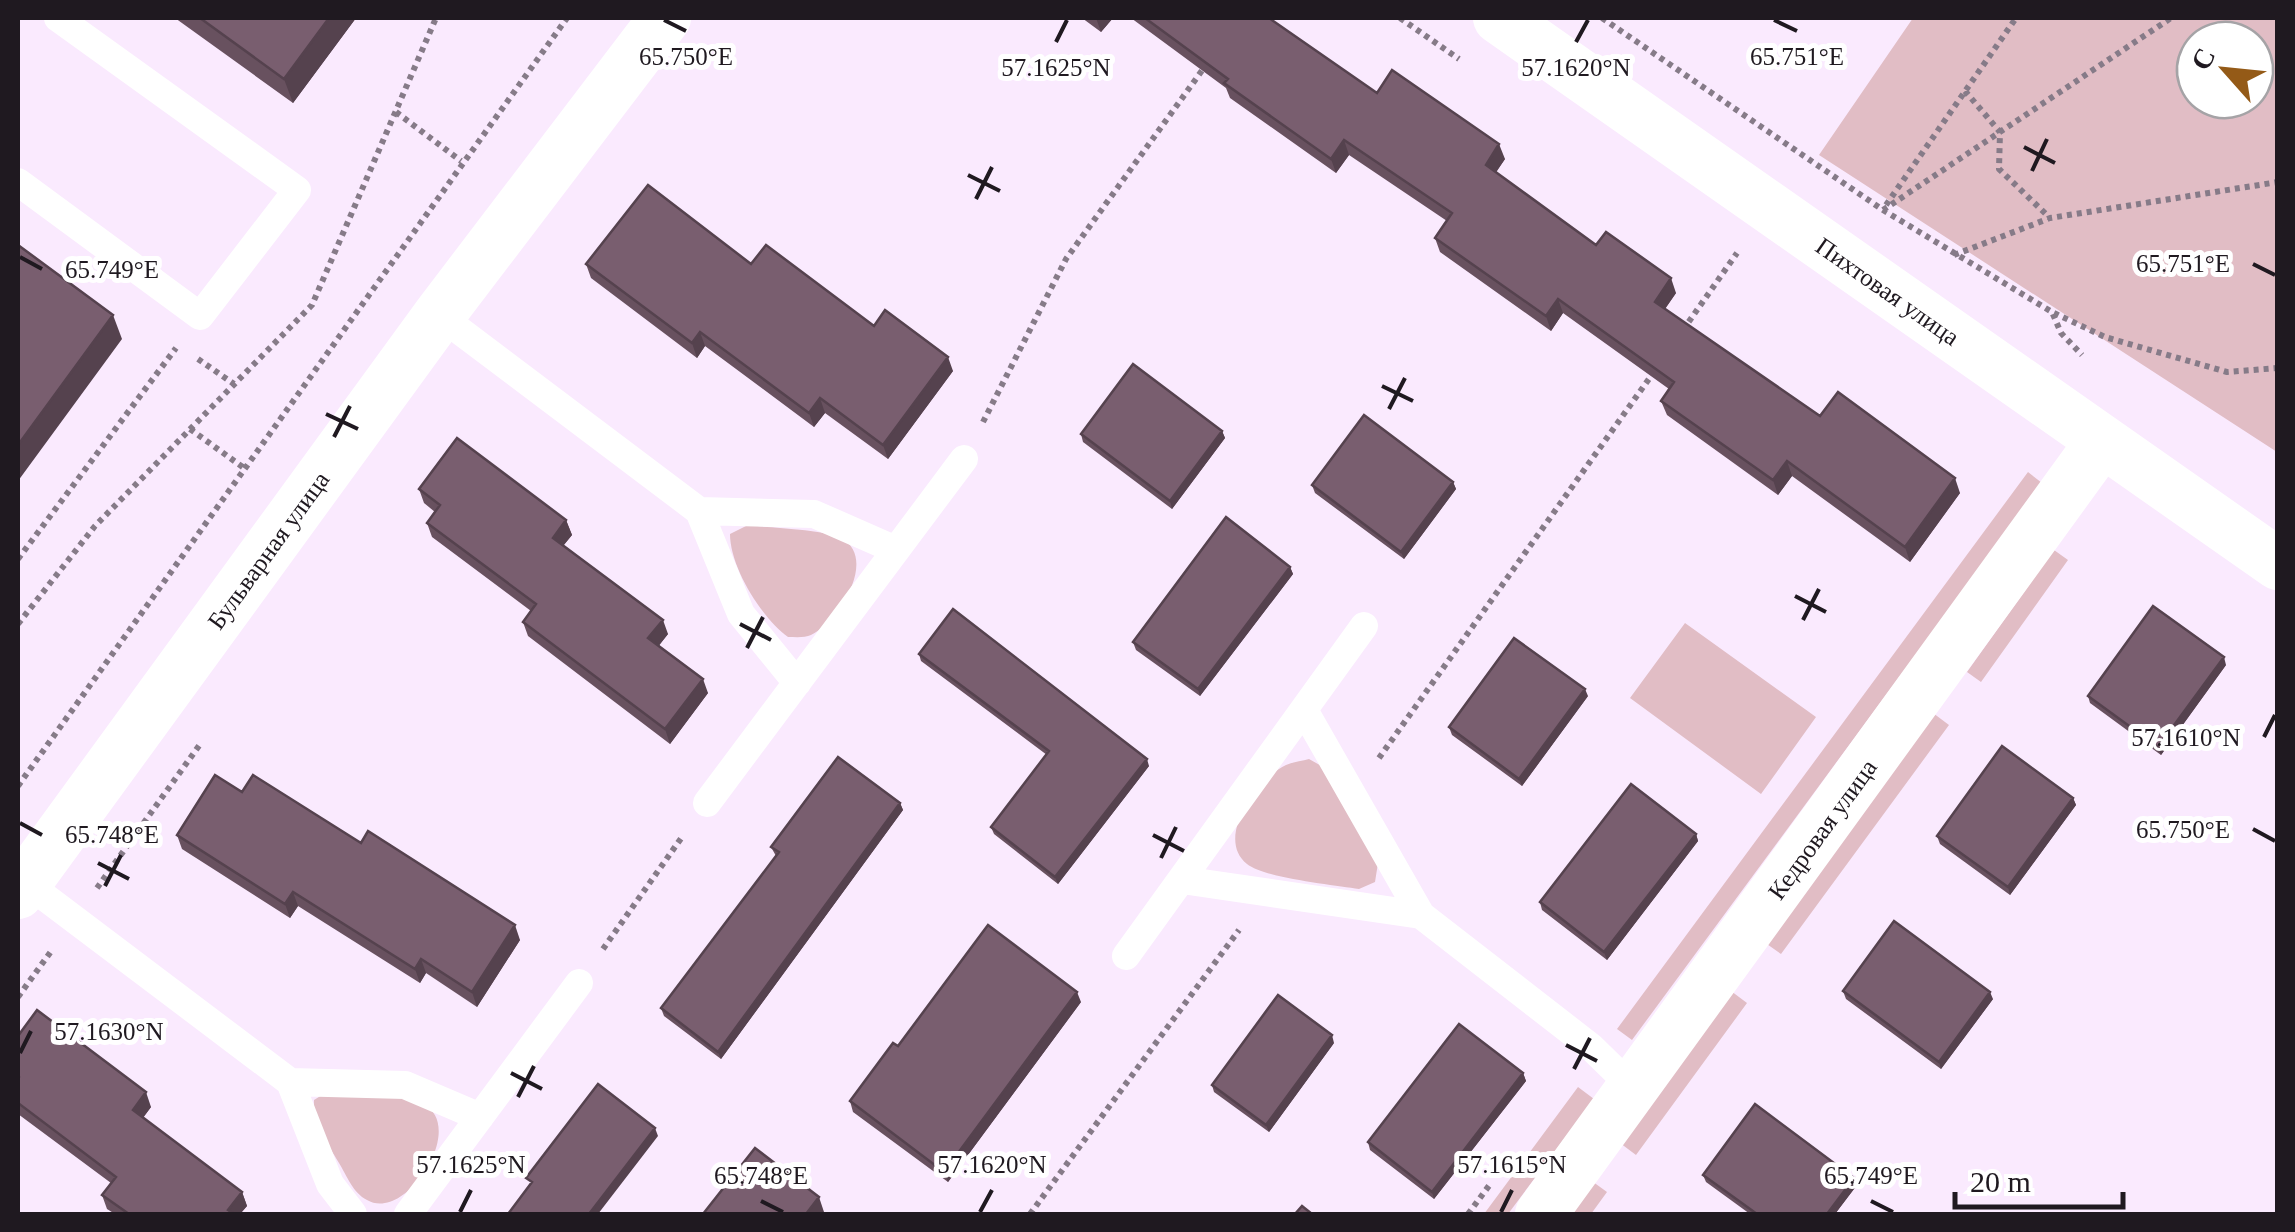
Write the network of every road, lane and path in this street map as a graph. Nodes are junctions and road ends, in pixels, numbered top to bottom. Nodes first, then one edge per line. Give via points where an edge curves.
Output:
1 (58, 18) edge
2 (436, 18) edge
3 (567, 18) edge
4 (665, 18) edge
5 (1499, 18) edge
6 (1602, 18) edge
7 (2016, 18) edge
8 (2171, 18) edge
9 (1217, 50) edge
10 (1965, 92) junction
11 (396, 112) junction
12 (2000, 132) junction
13 (461, 161) junction
14 (18, 182) edge
15 (2278, 182) edge
16 (1882, 210) junction
17 (2050, 218) junction
18 (1738, 254) dead end
19 (1953, 255) junction
20 (2052, 312) junction
21 (439, 315) junction
22 (200, 316) junction
23 (1681, 333) edge
24 (1658, 365) edge
25 (2091, 366) dead end
26 (2278, 368) edge
27 (190, 429) junction
28 (2102, 441) junction
29 (964, 459) joint
30 (244, 468) junction
31 (699, 511) junction
32 (896, 550) junction
33 (18, 559) edge
34 (2278, 564) edge
35 (18, 624) edge
36 (1364, 626) dead end
37 (797, 683) junction
38 (1304, 710) junction
39 (18, 786) edge
40 (1353, 796) junction
41 (707, 803) joint
42 (1182, 880) junction
43 (21, 887) edge
44 (1267, 893) junction
45 (1421, 915) junction
46 (1126, 956) dead end
47 (578, 983) joint
48 (290, 1082) junction
49 (1634, 1089) junction
50 (480, 1116) junction
51 (353, 1214) edge
52 (408, 1214) edge
53 (1030, 1214) edge
54 (1540, 1214) edge

1 - 22 lane via 298,190
2 - 11 path
3 - 13 path
4 - 21 street, Бульварная улица
5 - 28 street, Пихтовая улица
6 - 16 path
7 - 10 path
8 - 12 path
9 - 29 path via 1066,259
10 - 12 path
10 - 16 path
11 - 13 path
11 - 27 path via 312,305
12 - 16 path
12 - 17 path via 1999,170
13 - 30 path
14 - 22 lane
15 - 17 path
16 - 19 path
17 - 19 path
18 - 23 path
19 - 20 path
20 - 25 path
20 - 26 path via 2105,337 2227,372
21 - 31 lane
21 - 43 street, Бульварная улица
22 - 33 path
24 - 40 path
27 - 30 path
27 - 35 path via 95,526
28 - 34 street, Пихтовая улица
28 - 49 street, Кедровая улица
29 - 32 lane
30 - 39 path
31 - 32 lane via 814,514
31 - 37 lane via 740,614
32 - 37 lane
36 - 38 lane
37 - 41 lane
38 - 40 lane
38 - 42 lane
40 - 45 lane
41 - 47 path
42 - 44 lane
42 - 46 lane
43 - 48 lane
44 - 45 lane
44 - 53 path
45 - 49 lane via 1591,1047
47 - 50 lane
48 - 50 lane via 404,1085
48 - 51 lane via 330,1184
49 - 54 street, Кедровая улица
50 - 52 lane

